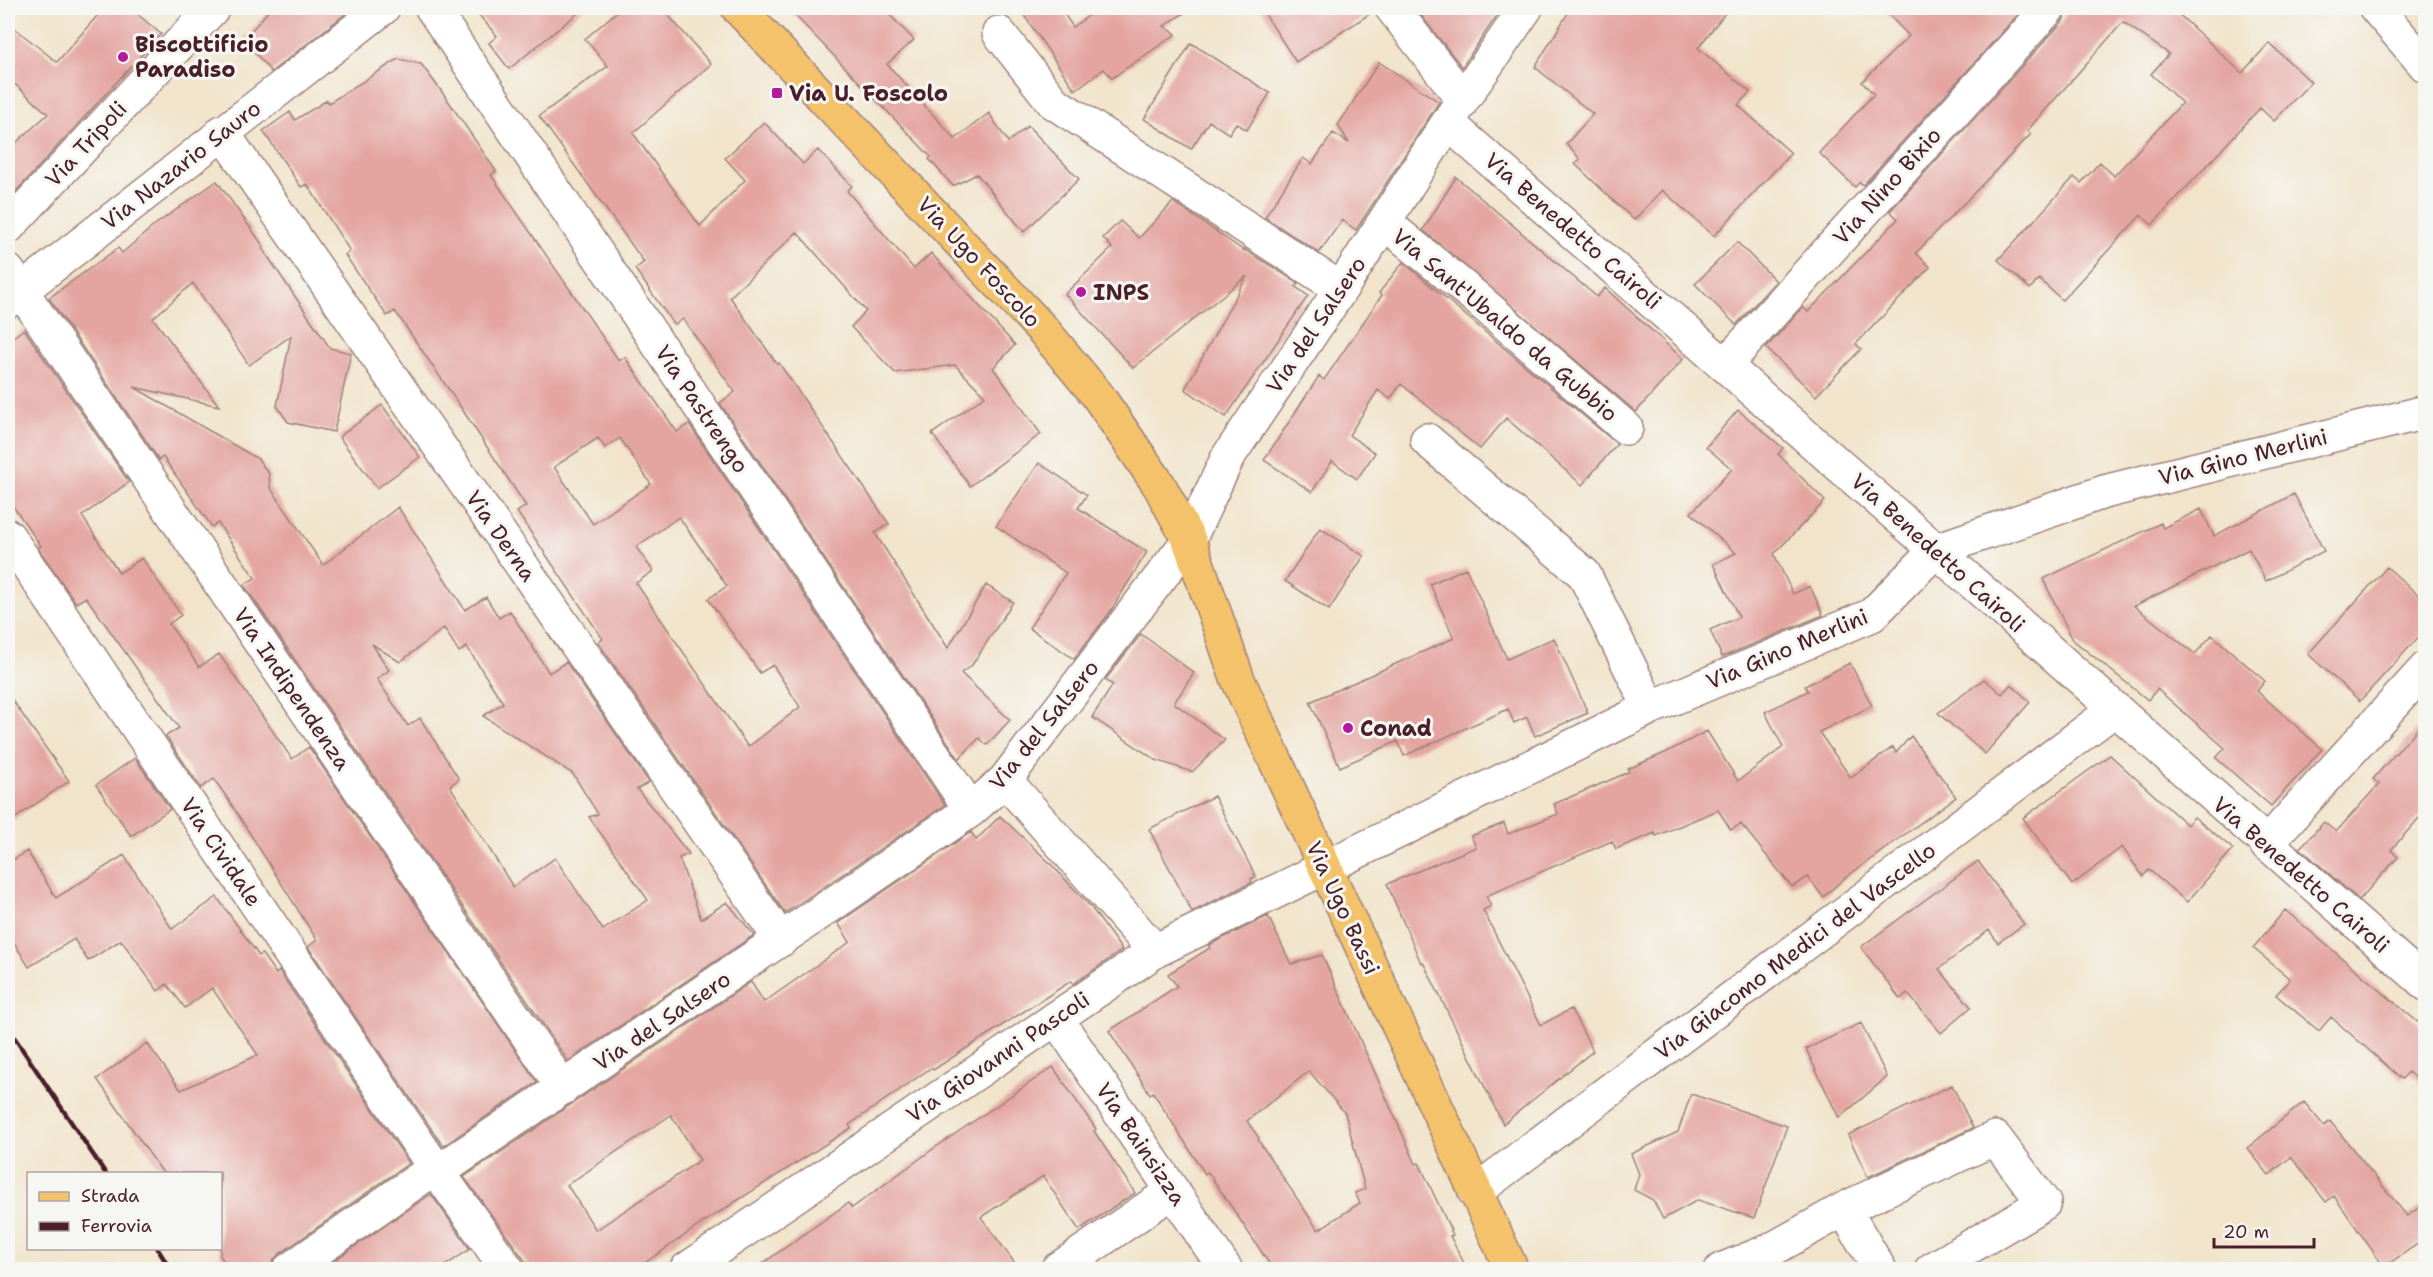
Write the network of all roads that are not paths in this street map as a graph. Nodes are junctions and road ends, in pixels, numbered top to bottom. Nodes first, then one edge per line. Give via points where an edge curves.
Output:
1 (213, 8) edge
2 (383, 8) edge
3 (432, 8) edge
4 (738, 8) edge
5 (1392, 8) edge
6 (1526, 8) edge
7 (2049, 8) edge
8 (2376, 8) edge
9 (999, 33) dead end
10 (2426, 66) edge
11 (1456, 111) junction
12 (222, 132) junction
13 (1384, 222) junction
14 (8, 227) edge
15 (12, 287) edge
16 (1341, 289) junction
17 (1725, 365) junction
18 (2426, 412) edge
19 (1626, 428) dead end
20 (1427, 440) dead end
21 (8, 536) edge
22 (1189, 540) junction
23 (1936, 550) junction
24 (2426, 669) edge
25 (1650, 708) junction
26 (2114, 710) junction
27 (1005, 780) junction
28 (971, 810) junction
29 (2266, 844) junction
30 (1324, 866) junction
31 (781, 940) junction
32 (1155, 951) junction
33 (2426, 984) edge
34 (1056, 1018) junction
35 (563, 1088) junction
36 (437, 1170) junction
37 (1173, 1191) junction
38 (1475, 1192) junction
39 (1844, 1209) junction
40 (1776, 1260) edge
41 (288, 1269) edge
42 (508, 1269) edge
43 (686, 1269) edge
44 (1058, 1269) edge
45 (1226, 1269) edge
46 (1512, 1269) edge
47 (1721, 1269) edge
48 (1880, 1269) edge
49 (1931, 1269) edge

1 - 14 street, Via Tripoli
2 - 12 street, Via Nazario Sauro
3 - 28 street, Via Pastrengo
4 - 22 main road, Via Ugo Foscolo via 1044,331 1098,396 1159,485
5 - 11 street, Via Benedetto Cairoli
6 - 11 street, Via del Salsero
7 - 17 street, Via Nino Bixio
8 - 10 street
9 - 16 street via 1053,102
11 - 13 street, Via del Salsero
11 - 17 street, Via Benedetto Cairoli
12 - 15 street, Via Nazario Sauro
12 - 31 street, Via Derna
13 - 16 street, Via del Salsero
13 - 19 street, Via Sant'Ubaldo da Gubbio
15 - 35 street, Via Indipendenza
16 - 22 street, Via del Salsero via 1227,457
17 - 23 street, Via Benedetto Cairoli
18 - 23 street, Via Gino Merlini via 2104,492
20 - 25 street via 1584,574
21 - 36 street, Via Cividale
22 - 27 street, Via del Salsero
22 - 30 main road, Via Ugo Bassi via 1238,680
23 - 25 street, Via Gino Merlini via 1872,615
23 - 26 street, Via Benedetto Cairoli
24 - 29 street
25 - 30 street, Via Gino Merlini
26 - 29 street, Via Benedetto Cairoli
26 - 38 street, Via Giacomo Medici del Vascello
27 - 28 street, Via del Salsero
27 - 32 street
28 - 31 street, Via del Salsero
29 - 33 street, Via Benedetto Cairoli
30 - 32 street, Via Giovanni Pascoli
30 - 38 main road, Via Ugo Bassi
31 - 35 street, Via del Salsero
32 - 34 street, Via Giovanni Pascoli
34 - 37 street, Via Bainsizza
34 - 43 street, Via Giovanni Pascoli
35 - 36 street, Via del Salsero
36 - 41 street, Via del Salsero
36 - 42 street, Via Cividale
37 - 44 street
37 - 45 street, Via Bainsizza
38 - 46 main road, Via Ugo Bassi
39 - 40 street
39 - 48 street
39 - 49 street via 1995,1138 2044,1203
40 - 47 street

